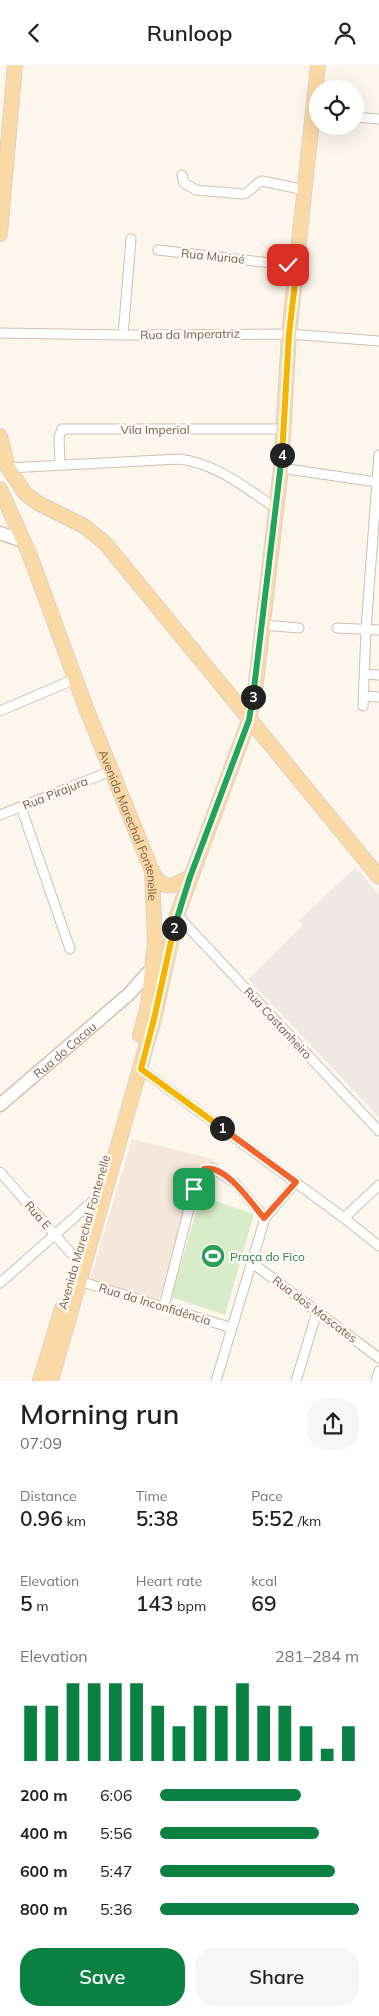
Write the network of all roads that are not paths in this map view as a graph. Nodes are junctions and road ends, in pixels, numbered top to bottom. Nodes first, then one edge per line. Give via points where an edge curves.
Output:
1 (15, 65) edge
2 (318, 65) edge
3 (317, 80) edge
4 (364, 118) edge
5 (379, 119) edge
6 (312, 135) edge
7 (3, 160) edge
8 (182, 175) dead end
9 (305, 190) junction
10 (0, 234) edge
11 (131, 239) dead end
12 (158, 250) dead end
13 (297, 266) junction
14 (0, 333) edge
15 (289, 334) junction
16 (123, 335) junction
17 (379, 341) edge
18 (284, 429) junction
19 (0, 436) edge
20 (379, 455) edge
21 (60, 464) junction
22 (281, 468) junction
23 (10, 473) junction
24 (376, 482) junction
25 (1, 497) edge
26 (276, 508) junction
27 (0, 533) edge
28 (23, 541) junction
29 (262, 625) junction
30 (299, 628) dead end
31 (337, 628) dead end
32 (366, 629) junction
33 (379, 630) edge
34 (365, 674) junction
35 (379, 675) edge
36 (75, 679) junction
37 (255, 691) junction
38 (364, 696) junction
39 (379, 697) edge
40 (230, 698) junction
41 (363, 705) dead end
42 (0, 711) edge
43 (249, 720) junction
44 (111, 771) junction
45 (21, 807) junction
46 (0, 815) edge
47 (152, 871) junction
48 (190, 877) junction
49 (379, 877) edge
50 (155, 910) junction
51 (177, 915) junction
52 (70, 949) dead end
53 (153, 967) junction
54 (129, 994) junction
55 (148, 1005) junction
56 (141, 1069) junction
57 (0, 1105) edge
58 (379, 1131) edge
59 (0, 1172) edge
60 (296, 1182) junction
61 (379, 1185) edge
62 (93, 1201) junction
63 (264, 1218) junction
64 (344, 1218) junction
65 (56, 1235) junction
66 (379, 1246) edge
67 (76, 1259) junction
68 (251, 1262) junction
69 (79, 1281) junction
70 (0, 1283) edge
71 (164, 1306) junction
72 (316, 1312) junction
73 (232, 1328) junction
74 (379, 1358) edge
75 (379, 1371) edge
76 (40, 1381) edge
77 (51, 1381) edge
78 (216, 1381) edge
79 (296, 1381) edge
80 (376, 1381) edge

1 - 7 main road
2 - 3 main road, Avenida Marechal Fontenelle
4 - 5 street
6 - 9 main road, Avenida Marechal Fontenelle
7 - 10 main road
8 - 9 street via 184,183 196,190 246,194 262,181
9 - 13 main road, Avenida Marechal Fontenelle
11 - 16 street
12 - 13 street, Rua Muriaé
13 - 15 main road, Avenida Marechal Fontenelle
14 - 16 street, Rua da Imperatriz
15 - 16 street, Rua da Imperatriz
15 - 17 street, Rua da Imperatriz
15 - 18 main road, Avenida Marechal Fontenelle
18 - 21 street, Vila Imperial via 62,429 59,437
18 - 22 main road, Avenida Marechal Fontenelle
19 - 23 main road
20 - 24 street
21 - 23 street
21 - 26 street via 191,460 208,465
22 - 24 street
22 - 26 main road, Avenida Marechal Fontenelle
23 - 40 main road via 36,502 84,526 105,543
24 - 32 street
25 - 28 main road, Avenida Marechal Fontenelle
26 - 29 main road, Avenida Marechal Fontenelle
27 - 28 street
28 - 36 main road, Avenida Marechal Fontenelle
29 - 30 street
29 - 37 main road, Avenida Marechal Fontenelle
31 - 32 street
32 - 33 street
32 - 34 street
34 - 35 street
34 - 38 street
36 - 42 street
36 - 44 main road, Avenida Marechal Fontenelle
37 - 40 main road via 244,699
37 - 43 main road, Avenida Marechal Fontenelle
38 - 39 street
38 - 41 street
40 - 43 main road
43 - 48 main road, Avenida Marechal Fontenelle
43 - 49 main road
44 - 45 street, Rua Pirajura
44 - 47 main road, Avenida Marechal Fontenelle
45 - 46 street, Rua Pirajura
45 - 52 street
47 - 48 main road via 156,879 166,886
47 - 50 main road, Avenida Marechal Fontenelle
48 - 51 main road, Avenida Marechal Fontenelle
50 - 51 main road via 168,905
50 - 53 main road, Avenida Marechal Fontenelle
51 - 56 main road, Avenida Marechal Fontenelle
51 - 58 street, Rua Castanheiro
53 - 54 street, Rua do Cacau
53 - 55 main road, Avenida Marechal Fontenelle
54 - 55 street via 138,996
54 - 57 street, Rua do Cacau
55 - 62 main road, Avenida Marechal Fontenelle
56 - 60 street
56 - 69 main road, Avenida Marechal Fontenelle
59 - 65 street, Rua E
60 - 63 street
60 - 64 street
61 - 64 street
62 - 65 street
62 - 67 main road, Avenida Marechal Fontenelle
63 - 68 street
63 - 71 street via 226,1175 213,1168 201,1172
64 - 66 street
65 - 67 street, Rua E
65 - 70 street
67 - 76 main road, Avenida Marechal Fontenelle
68 - 72 street, Rua dos Mascates
68 - 73 street
69 - 71 street, Rua da Inconfidência
69 - 77 main road, Avenida Marechal Fontenelle
71 - 73 street, Rua da Inconfidência
72 - 74 street, Rua dos Mascates
72 - 79 street
73 - 78 street
75 - 80 street

